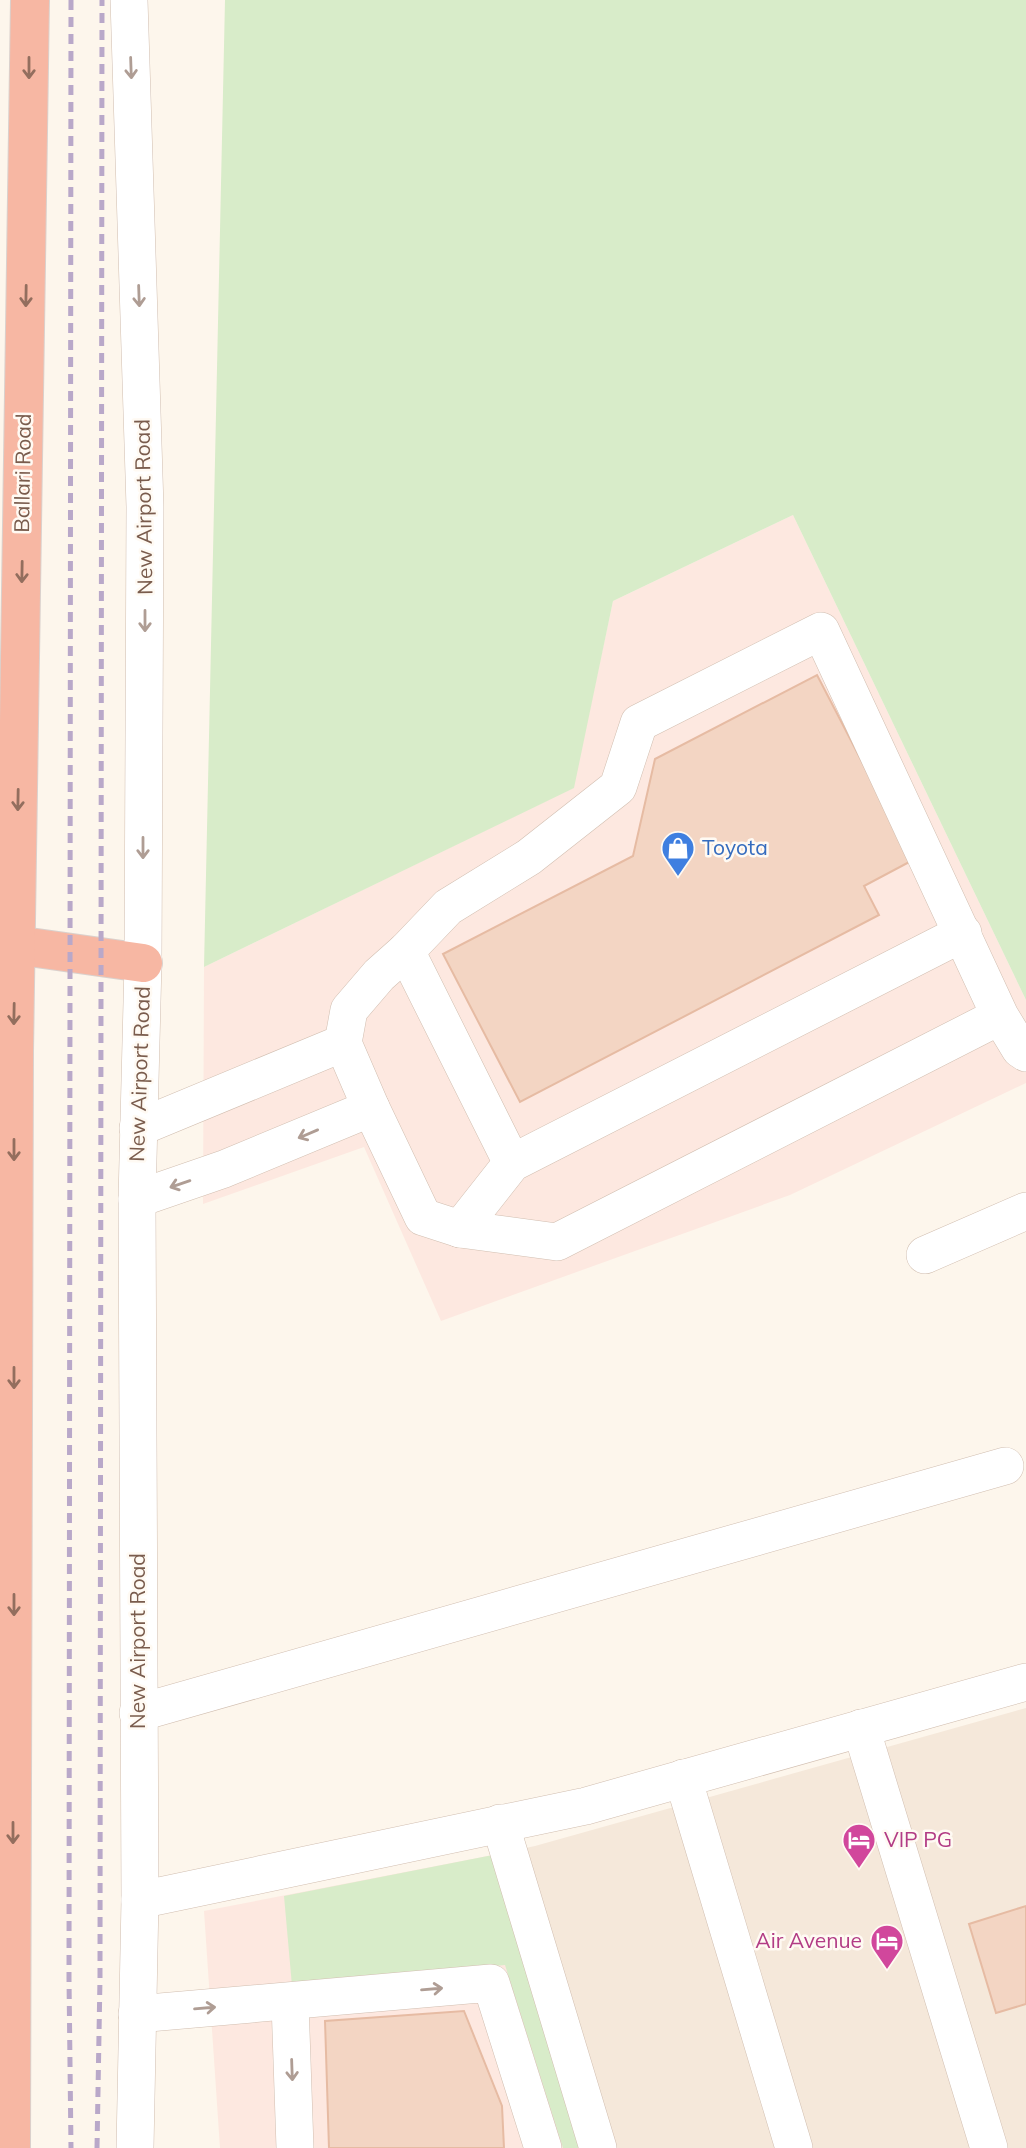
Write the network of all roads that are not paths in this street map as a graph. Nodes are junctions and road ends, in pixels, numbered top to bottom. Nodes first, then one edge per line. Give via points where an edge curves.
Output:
1 (30, 0) edge
2 (129, 0) edge
3 (963, 933) junction
4 (15, 945) junction
5 (407, 951) junction
6 (143, 963) junction
7 (1000, 1016) junction
8 (344, 1043) junction
9 (1026, 1053) edge
10 (371, 1108) junction
11 (138, 1128) junction
12 (512, 1163) junction
13 (136, 1199) junction
14 (1026, 1210) edge
15 (460, 1229) junction
16 (925, 1255) dead end
17 (1005, 1466) dead end
18 (1026, 1682) edge
19 (138, 1713) junction
20 (861, 1728) junction
21 (683, 1778) junction
22 (500, 1823) junction
23 (140, 1900) junction
24 (290, 2002) junction
25 (137, 2014) junction
26 (11, 2148) edge
27 (135, 2148) edge
28 (295, 2148) edge
29 (543, 2148) edge
30 (598, 2148) edge
31 (794, 2148) edge
32 (989, 2148) edge

1 -> 4 highway, Ballari Road
2 -> 6 street, New Airport Road via 145,507
3 - 5 street via 821,631 639,723 618,787 529,857 448,907
3 - 7 street
3 - 12 street
4 - 6 highway
4 -> 26 highway, Ballari Road
5 - 8 street via 349,1010
5 - 12 street
6 - 11 street, New Airport Road
7 - 9 street
7 - 15 street via 557,1242
8 - 10 street
8 - 11 street
10 -> 13 street via 224,1169
10 - 15 street via 423,1217
11 - 13 street, New Airport Road
12 - 15 street
13 - 19 street, New Airport Road
14 - 16 street
17 - 19 street
18 - 20 street
19 - 23 street, New Airport Road
20 - 21 street
20 - 32 street
21 - 22 street via 586,1806
21 - 31 street
22 - 23 street
22 - 30 street
23 - 25 street, New Airport Road
25 -> 24 street
24 -> 28 street
24 -> 29 street via 491,1983
25 - 27 street, New Airport Road

